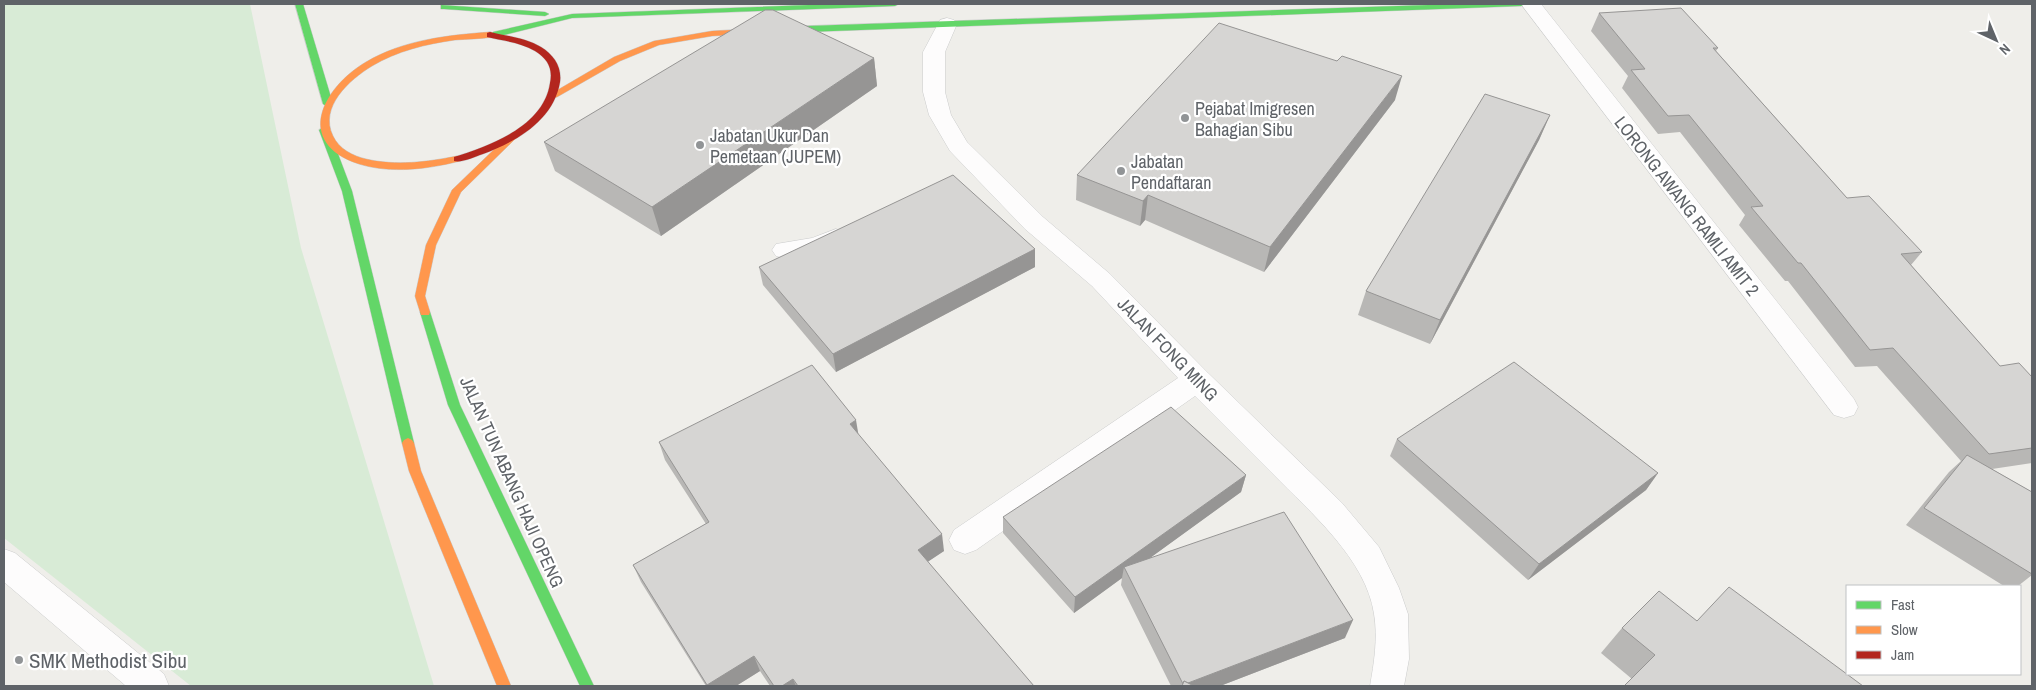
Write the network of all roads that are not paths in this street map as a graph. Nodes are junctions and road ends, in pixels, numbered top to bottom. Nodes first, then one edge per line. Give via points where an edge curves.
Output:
1 (298, 4) edge
2 (895, 4) edge
3 (1521, 4) edge
4 (1531, 4) edge
5 (439, 6) edge
6 (572, 16) junction
7 (947, 24) junction
8 (484, 35) junction
9 (554, 95) junction
10 (328, 104) junction
11 (324, 130) junction
12 (511, 138) junction
13 (861, 227) edge
14 (785, 250) dead end
15 (1197, 380) junction
16 (1844, 408) dead end
17 (965, 540) dead end
18 (4, 562) edge
19 (152, 686) edge
20 (504, 686) edge
21 (587, 686) edge
22 (1387, 686) edge

1 - 10 main road
2 - 6 main road
3 - 7 main road
4 - 16 street, LORONG AWANG RAMLI AMIT 2
5 - 6 main road
5 - 8 main road
6 - 8 main road
7 - 9 main road via 704,33 655,43 601,67
7 - 15 street, JALAN FONG MING via 934,52 934,92 940,115 958,146 966,170 1101,280
8 - 9 main road via 524,42 538,48 552,61 558,77
8 - 10 main road via 441,39 388,55 362,69 342,86
9 - 12 main road via 538,118
10 - 11 main road
11 - 12 main road via 335,148 360,161 394,167 442,162 475,154
11 - 20 main road via 347,191 415,471
12 - 21 main road, JALAN TUN ABANG HAJI OPENG via 457,190 431,245 420,296 454,405
13 - 14 street via 816,246
15 - 17 street
15 - 22 street, JALAN FONG MING via 1332,512 1368,557 1391,614 1392,659
18 - 19 street

